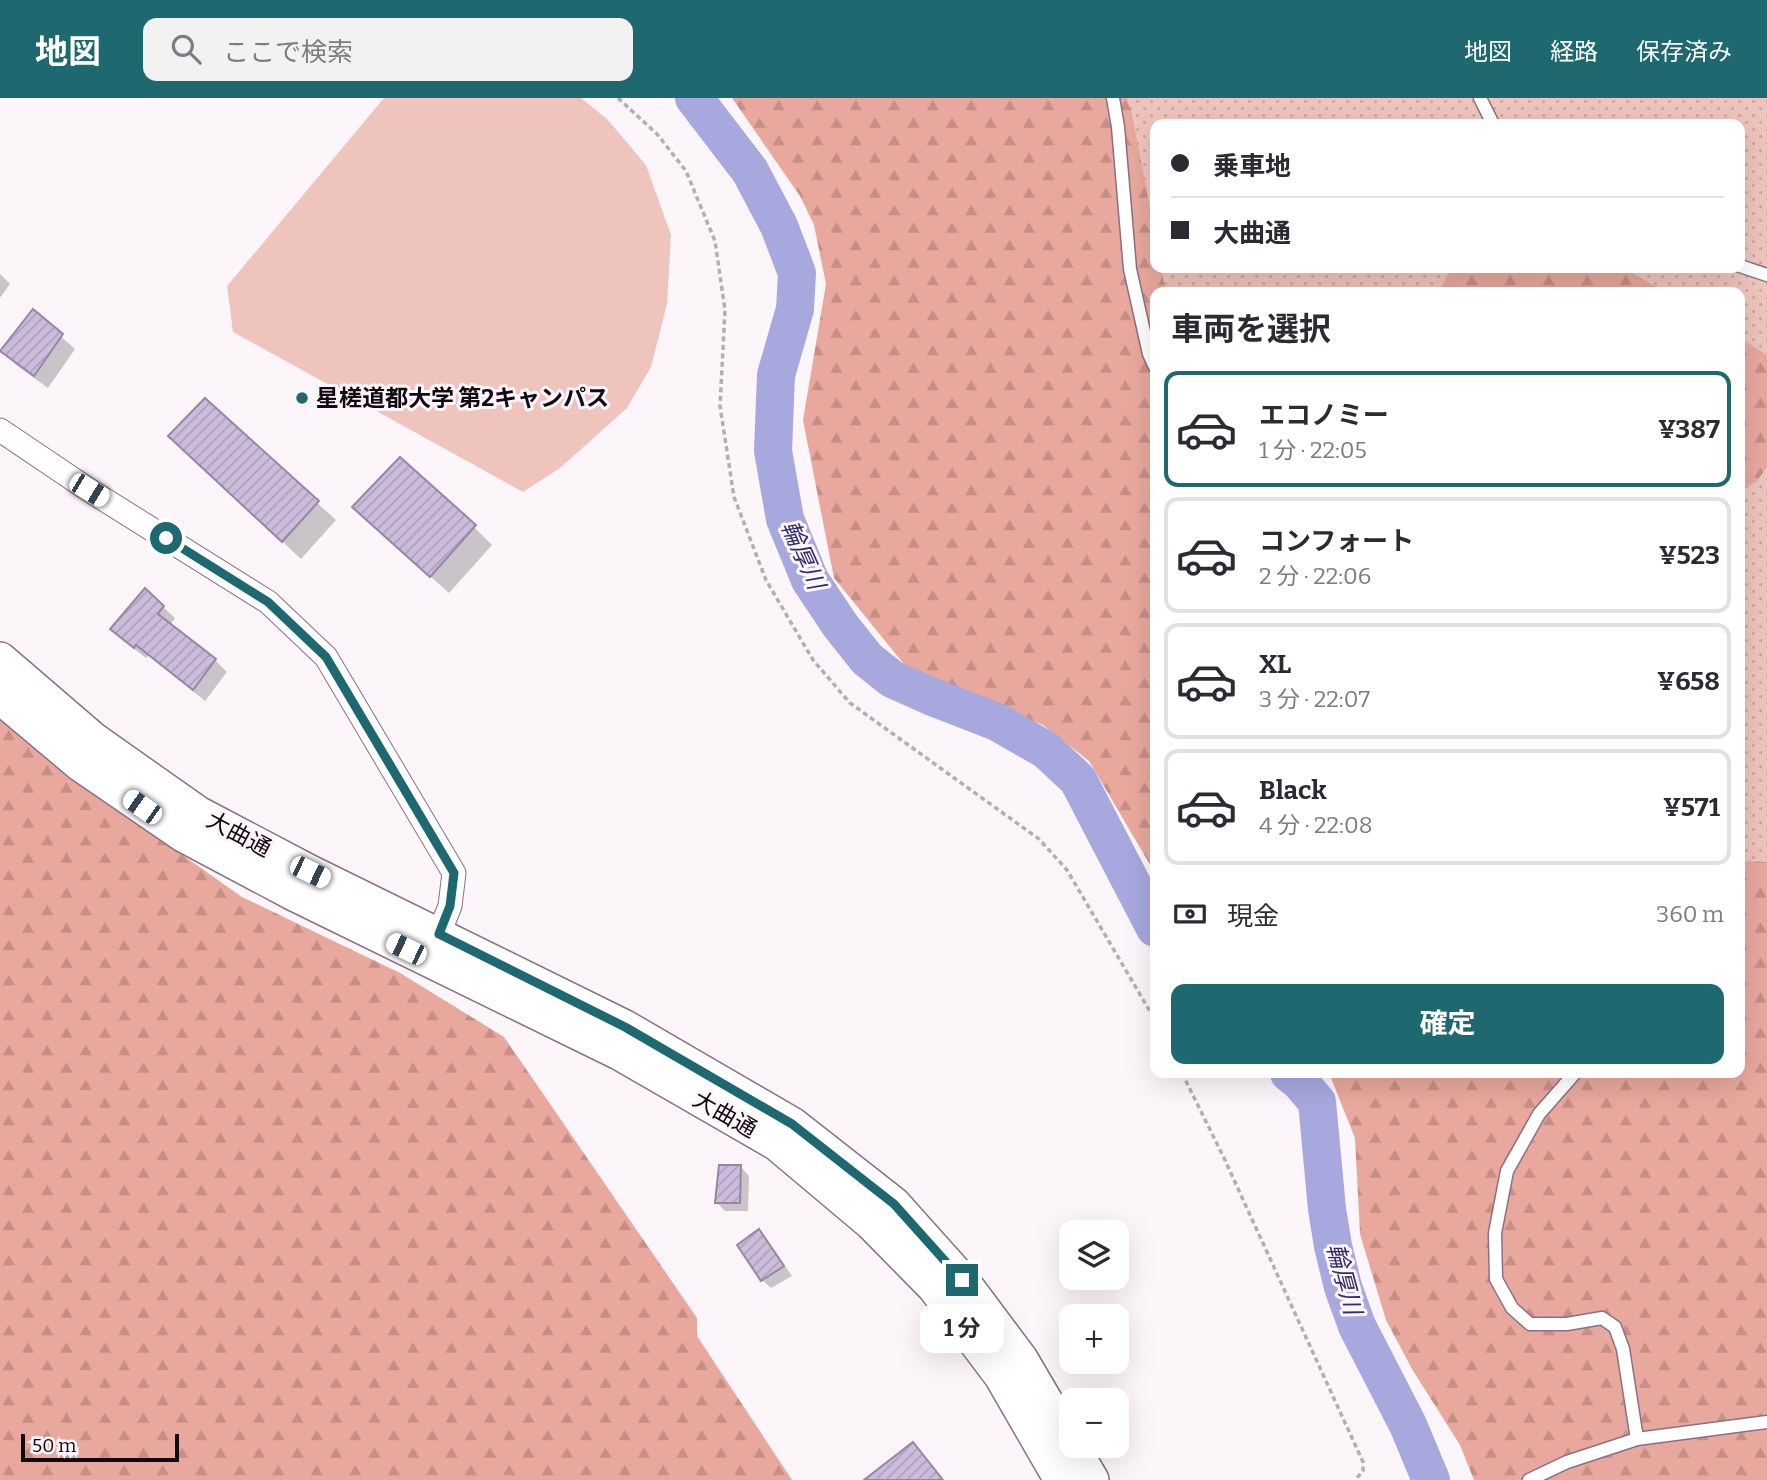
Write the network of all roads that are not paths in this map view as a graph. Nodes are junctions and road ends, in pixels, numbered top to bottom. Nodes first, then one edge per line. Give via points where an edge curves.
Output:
1 (1113, 98) edge
2 (1480, 98) edge
3 (1490, 119) edge
4 (1745, 268) edge
5 (1767, 275) edge
6 (1150, 356) edge
7 (0, 430) edge
8 (0, 659) edge
9 (0, 696) edge
10 (434, 947) junction
11 (1571, 1078) edge
12 (1767, 1422) edge
13 (1059, 1423) edge
14 (1637, 1439) junction
15 (1079, 1458) edge
16 (1061, 1480) edge
17 (1092, 1480) edge
18 (1529, 1480) edge

1 - 6 lane via 1129,268
2 - 3 lane
4 - 5 lane
7 - 10 street via 268,602 326,657 454,873 450,906
8 - 10 main road, 大曲通 via 93,739 198,813 310,872
9 - 10 main road, 大曲通 via 81,765 183,835 294,894
10 - 13 main road, 大曲通 via 625,1027 792,1124 894,1204 962,1280 1021,1359
10 - 16 main road, 大曲通 via 777,1143 871,1223 934,1287 1001,1376
11 - 14 lane via 1539,1114 1507,1171 1495,1233 1496,1279 1512,1308 1530,1324 1602,1318 1615,1327 1623,1349
12 - 14 lane
14 - 18 lane
15 - 17 main road, 大曲通

